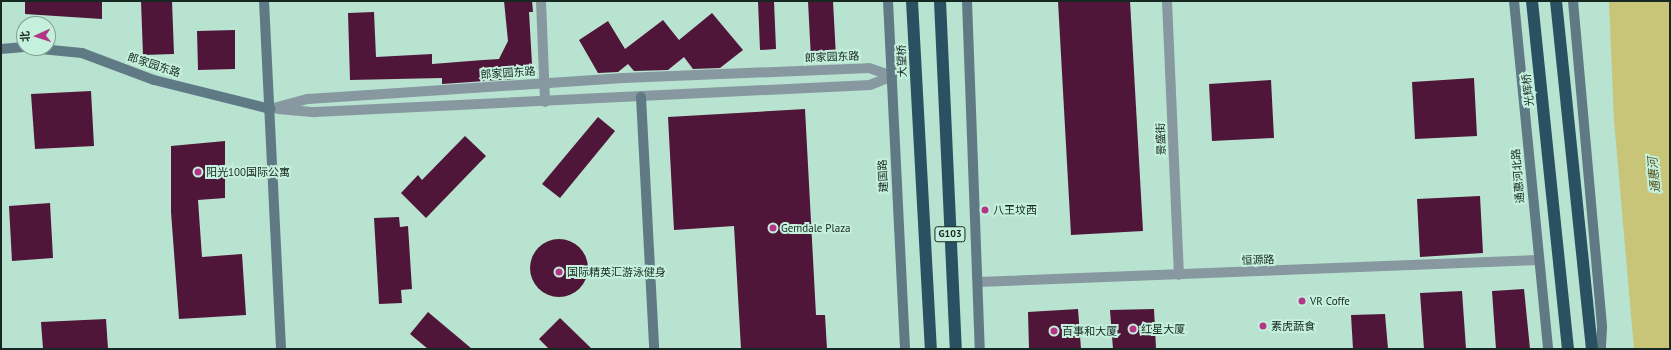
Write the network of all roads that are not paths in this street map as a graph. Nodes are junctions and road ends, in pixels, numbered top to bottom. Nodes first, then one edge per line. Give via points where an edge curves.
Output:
1 (264, 1) edge
2 (541, 1) edge
3 (888, 1) edge
4 (912, 1) edge
5 (940, 1) edge
6 (967, 1) edge
7 (1167, 1) edge
8 (1514, 1) edge
9 (1532, 1) edge
10 (1556, 1) edge
11 (1573, 1) edge
12 (16, 47) edge
13 (1, 48) edge
14 (56, 50) edge
15 (892, 76) junction
16 (545, 83) junction
17 (641, 97) junction
18 (545, 102) junction
19 (270, 109) junction
20 (1539, 260) junction
21 (1178, 275) junction
22 (978, 282) junction
23 (1565, 315) junction
24 (281, 349) edge
25 (654, 349) edge
26 (905, 349) edge
27 (931, 349) edge
28 (956, 349) edge
29 (980, 349) edge
30 (1548, 349) edge
31 (1562, 349) edge
32 (1568, 349) edge
33 (1592, 349) edge
34 (1601, 349) edge

1 - 19 street
2 - 16 street
3 - 15 street, 建国路
4 - 27 highway, 大望桥 / G103
5 - 28 highway, G103
6 - 22 street
7 - 21 street, 景盛街
8 - 20 street, 通惠河北路
9 - 23 highway, 光辉桥
10 - 33 highway
11 - 34 street via 1602,327
12 - 13 street
14 - 19 street, 郎家园东路 via 82,53 154,80
15 - 16 street, 郎家园东路 via 869,68
15 - 17 street, 郎家园东路 via 870,85
15 - 26 street, 建国路
16 - 18 street
16 - 19 street, 郎家园东路 via 308,99
17 - 18 street, 郎家园东路
17 - 25 street
18 - 19 street, 郎家园东路 via 315,112
19 - 24 street
20 - 21 street, 恒源路
20 - 30 street, 通惠河北路
21 - 22 street, 恒源路
22 - 29 street
23 - 31 highway
23 - 32 highway

